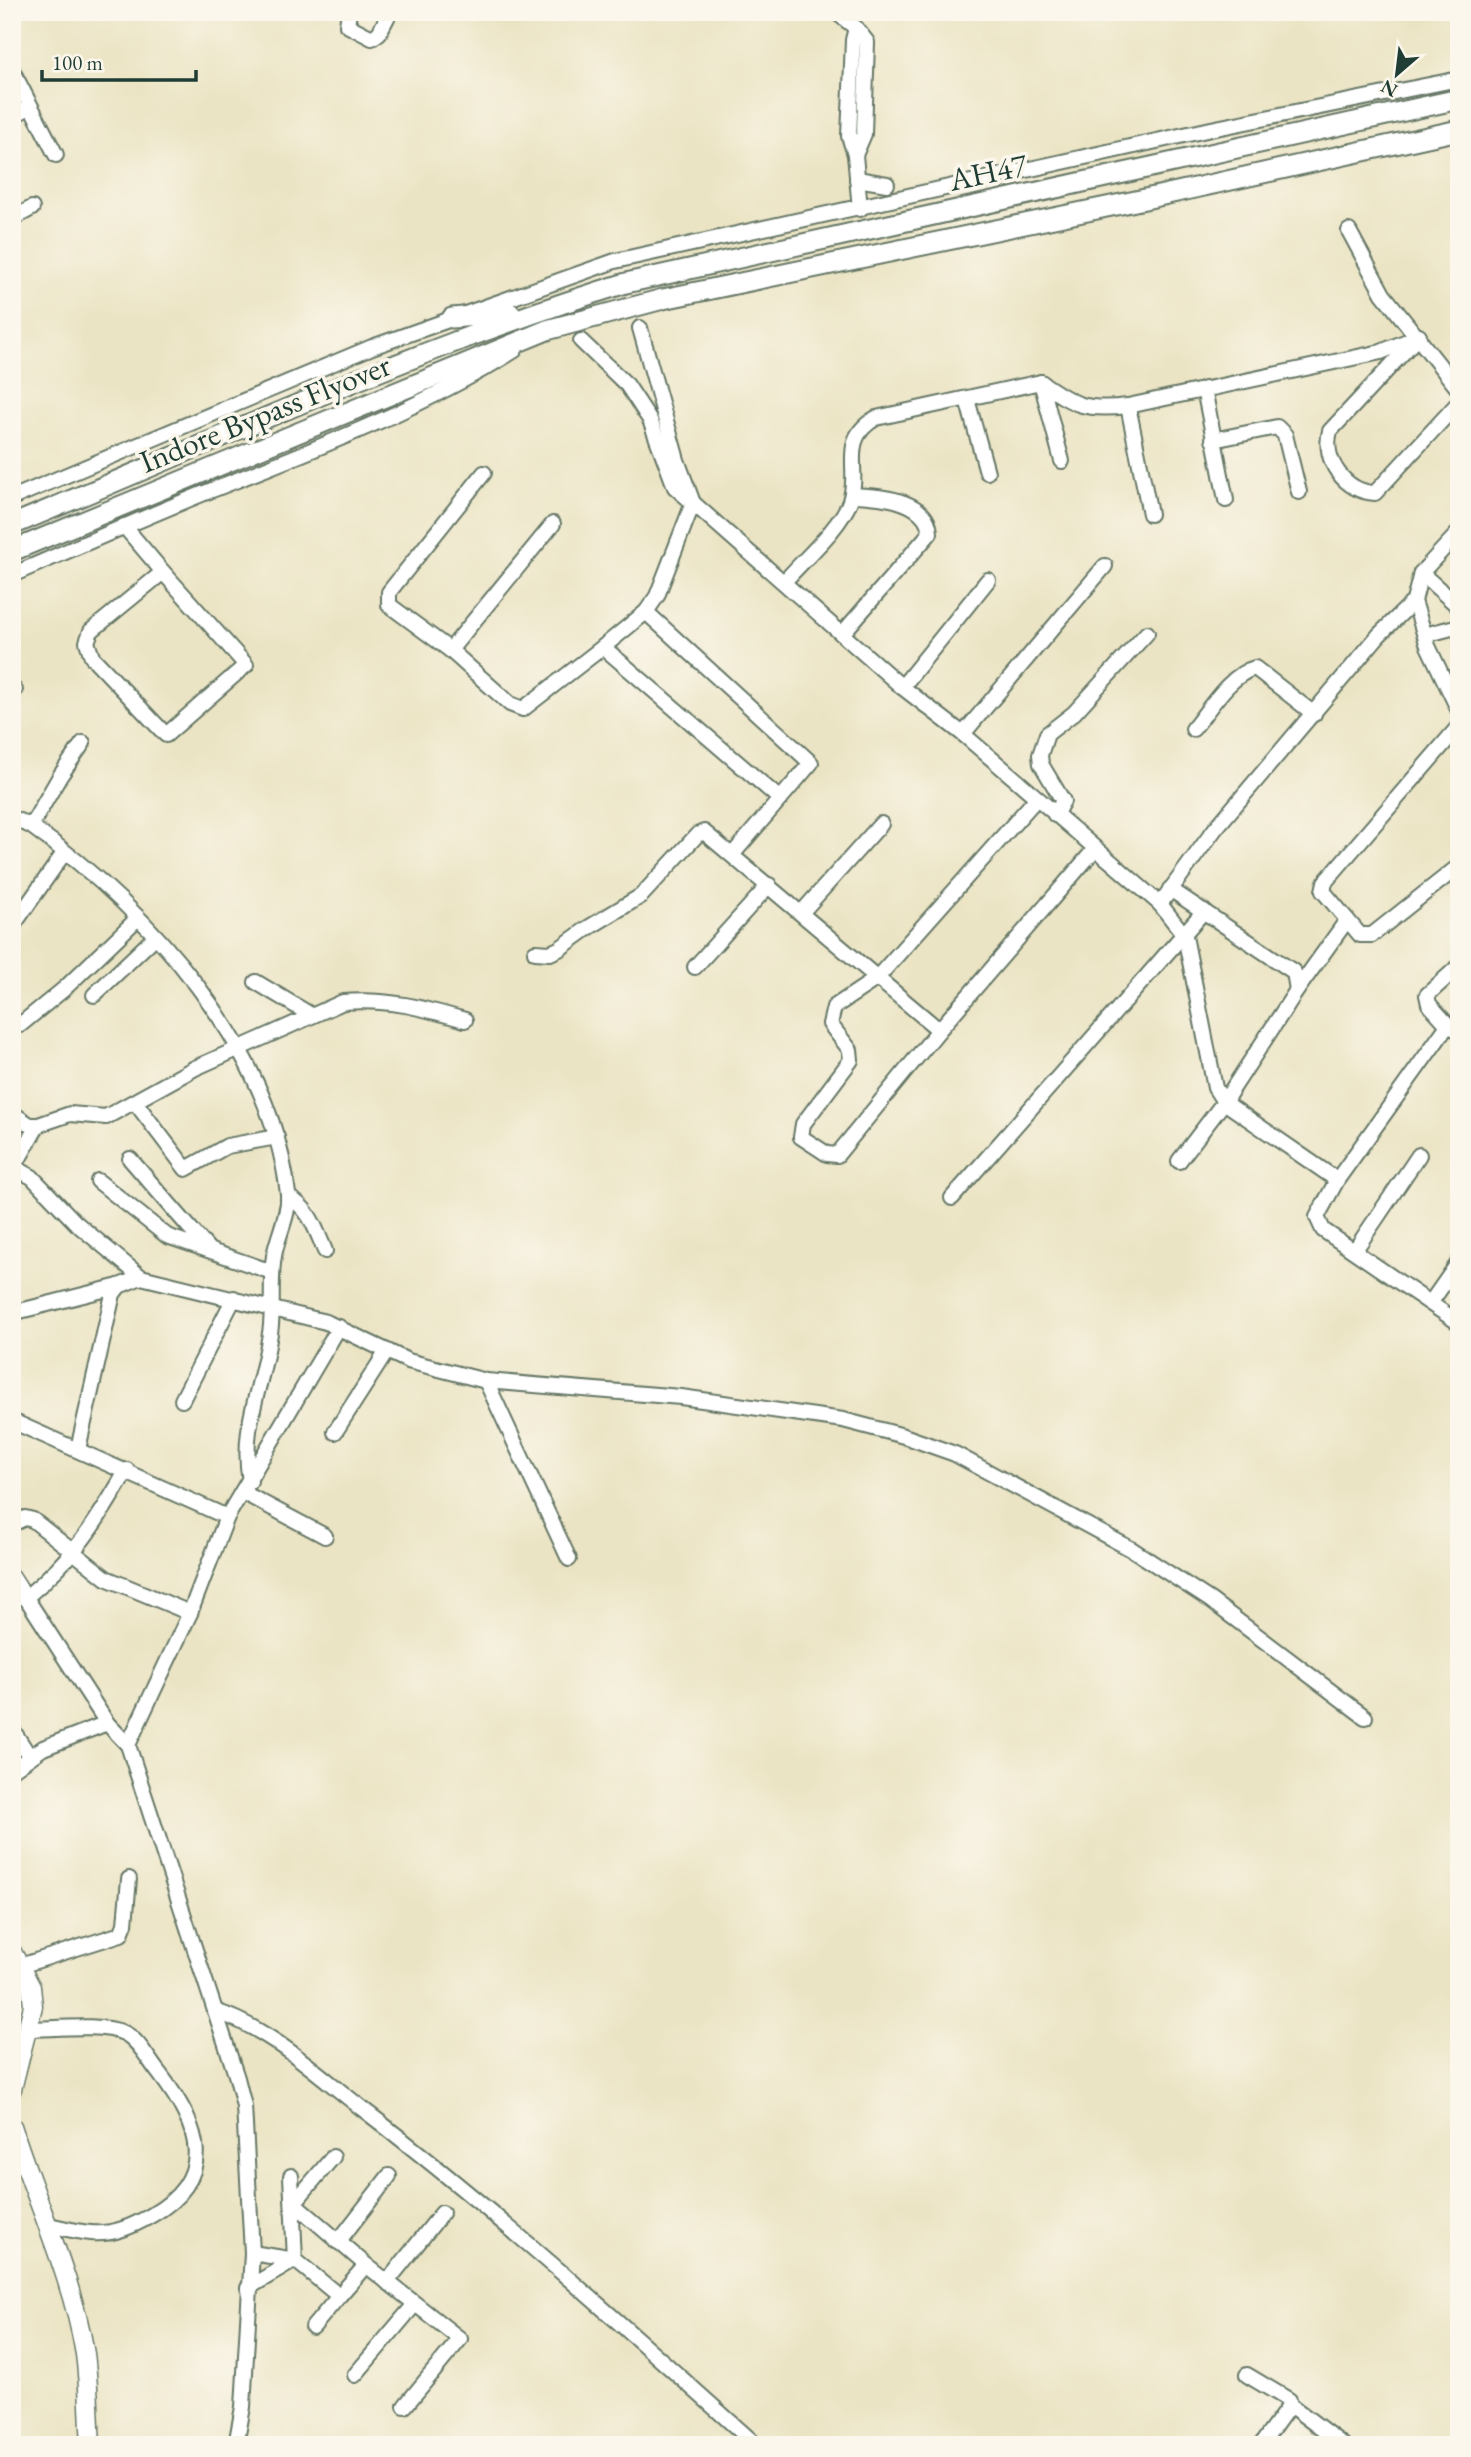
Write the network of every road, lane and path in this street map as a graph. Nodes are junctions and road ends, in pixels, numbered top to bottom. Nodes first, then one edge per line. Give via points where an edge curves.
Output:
1 (349, 12) edge
2 (390, 12) edge
3 (836, 12) edge
4 (12, 70) edge
5 (1459, 79) edge
6 (1459, 99) edge
7 (30, 107) junction
8 (12, 116) edge
9 (1459, 130) edge
10 (56, 155) dead end
11 (857, 179) junction
12 (887, 184) dead end
13 (32, 208) dead end
14 (860, 209) junction
15 (12, 219) edge
16 (1349, 231) dead end
17 (532, 312) junction
18 (452, 318) junction
19 (640, 328) dead end
20 (541, 333) junction
21 (1419, 336) junction
22 (581, 341) dead end
23 (1041, 382) junction
24 (1204, 389) junction
25 (1459, 390) edge
26 (967, 399) junction
27 (1459, 402) edge
28 (1128, 406) junction
29 (1213, 439) junction
30 (1062, 461) dead end
31 (986, 472) dead end
32 (484, 473) dead end
33 (1299, 492) dead end
34 (852, 495) junction
35 (12, 498) edge
36 (1226, 500) dead end
37 (693, 503) junction
38 (1150, 514) dead end
39 (553, 524) dead end
40 (12, 525) edge
41 (124, 526) junction
42 (1459, 532) edge
43 (12, 551) edge
44 (1105, 566) dead end
45 (163, 572) junction
46 (1421, 573) junction
47 (12, 575) edge
48 (988, 580) dead end
49 (784, 582) junction
50 (1414, 601) junction
51 (1459, 607) edge
52 (646, 612) junction
53 (1459, 626) edge
54 (1147, 633) dead end
55 (842, 634) junction
56 (1426, 640) junction
57 (603, 647) junction
58 (450, 650) junction
59 (902, 687) junction
60 (1459, 711) edge
61 (1314, 714) junction
62 (1459, 726) edge
63 (1193, 729) dead end
64 (963, 734) junction
65 (83, 743) dead end
66 (780, 799) junction
67 (1036, 799) junction
68 (1055, 815) junction
69 (12, 818) edge
70 (881, 824) dead end
71 (32, 826) junction
72 (1095, 849) junction
73 (64, 853) junction
74 (733, 854) junction
75 (1459, 866) edge
76 (769, 885) junction
77 (1170, 889) junction
78 (1160, 904) junction
79 (1204, 911) junction
80 (801, 913) junction
81 (138, 918) junction
82 (1348, 920) junction
83 (12, 927) edge
84 (155, 936) junction
85 (1185, 936) junction
86 (535, 953) dead end
87 (1459, 966) edge
88 (695, 967) dead end
89 (876, 979) junction
90 (256, 982) dead end
91 (1297, 990) junction
92 (94, 995) dead end
93 (311, 1015) junction
94 (465, 1020) dead end
95 (20, 1025) dead end
96 (1454, 1028) edge
97 (939, 1030) junction
98 (240, 1050) junction
99 (135, 1102) junction
100 (1224, 1102) junction
101 (12, 1113) edge
102 (38, 1125) junction
103 (277, 1137) junction
104 (1419, 1155) dead end
105 (130, 1159) dead end
106 (1179, 1161) dead end
107 (13, 1166) edge
108 (97, 1181) dead end
109 (1337, 1181) junction
110 (288, 1197) junction
111 (953, 1198) dead end
112 (1355, 1250) junction
113 (210, 1251) junction
114 (325, 1251) dead end
115 (1459, 1262) edge
116 (272, 1272) junction
117 (141, 1277) junction
118 (119, 1286) junction
119 (234, 1298) junction
120 (1431, 1302) junction
121 (271, 1307) junction
122 (12, 1313) edge
123 (1459, 1323) edge
124 (339, 1327) junction
125 (387, 1351) junction
126 (486, 1381) junction
127 (182, 1400) dead end
128 (12, 1421) edge
129 (335, 1432) dead end
130 (78, 1449) junction
131 (127, 1470) junction
132 (246, 1487) junction
133 (227, 1517) junction
134 (12, 1524) edge
135 (325, 1536) dead end
136 (73, 1554) junction
137 (569, 1559) dead end
138 (12, 1576) edge
139 (24, 1598) junction
140 (190, 1613) junction
141 (1365, 1717) dead end
142 (107, 1723) junction
143 (12, 1729) edge
144 (128, 1745) junction
145 (30, 1757) junction
146 (12, 1770) edge
147 (129, 1879) dead end
148 (16, 1959) edge
149 (215, 2011) junction
150 (28, 2029) junction
151 (12, 2089) edge
152 (12, 2126) edge
153 (333, 2157) dead end
154 (291, 2176) dead end
155 (389, 2176) dead end
156 (294, 2203) junction
157 (442, 2213) dead end
158 (49, 2225) junction
159 (338, 2242) junction
160 (252, 2253) junction
161 (296, 2260) junction
162 (366, 2265) junction
163 (387, 2282) junction
164 (248, 2288) junction
165 (339, 2296) junction
166 (415, 2304) junction
167 (313, 2327) dead end
168 (355, 2375) dead end
169 (1247, 2375) dead end
170 (1289, 2400) dead end
171 (405, 2406) dead end
172 (1339, 2444) edge
173 (91, 2445) edge
174 (236, 2445) edge
175 (756, 2445) edge
176 (1261, 2445) edge

1 - 2 street via 347,25 372,37
3 - 11 street via 867,43 864,134 855,155
4 - 7 street
5 - 14 street via 1212,129
6 - 17 highway, AH47 via 756,252 626,283
7 - 8 street
7 - 10 street
9 - 20 highway, AH47 via 663,299
11 - 12 street
11 - 14 street
13 - 15 street
14 - 18 street via 615,261
16 - 21 street via 1383,294
17 - 18 highway
17 - 40 highway, Indore Bypass Flyover
18 - 35 street via 372,346
19 - 37 street
20 - 41 street via 489,366 370,425
20 - 43 highway, Indore Bypass Flyover
21 - 24 street via 1381,352
21 - 25 street
21 - 27 street via 1330,431 1327,442 1333,463 1347,485 1375,493
22 - 37 street via 627,385 650,420 676,487
23 - 26 street
23 - 28 street via 1086,408
23 - 30 street
24 - 28 street
24 - 29 street
26 - 31 street
26 - 34 street via 876,418 864,425 854,439
28 - 38 street
29 - 33 street via 1277,427 1285,435
29 - 36 street
32 - 58 street via 387,596 389,605
34 - 49 street via 843,514
34 - 55 street via 904,502 927,522 930,533
37 - 49 street
37 - 52 street via 657,596
39 - 58 street
41 - 45 street
41 - 47 street
42 - 46 street
44 - 64 street
45 - 45 street via 91,631 87,642 92,657 166,735 246,665
46 - 50 street
46 - 51 street
48 - 59 street
49 - 55 street
50 - 56 street
50 - 61 street
52 - 57 street
52 - 66 street via 811,764
53 - 56 street
54 - 68 street via 1074,713 1047,734 1041,764 1063,801
55 - 59 street
56 - 60 street
57 - 58 street via 523,709 510,704
57 - 66 street
59 - 64 street
61 - 63 street via 1255,668 1232,683
61 - 77 street
62 - 82 street via 1325,882 1323,891
64 - 67 street
65 - 71 street
66 - 74 street
67 - 68 street
67 - 89 street
68 - 72 street
69 - 71 street
70 - 80 street
71 - 73 street
72 - 78 street
72 - 97 street
73 - 81 street
73 - 83 street
74 - 76 street
74 - 86 street via 710,835 697,835 641,896 559,949
75 - 82 street via 1372,935 1360,935
76 - 80 street
76 - 88 street
77 - 78 street
77 - 79 street
78 - 85 street
79 - 85 street
79 - 91 street via 1294,972
80 - 89 street
81 - 84 street
81 - 95 street
82 - 91 street
84 - 92 street
84 - 98 street
85 - 100 street via 1215,1088
85 - 111 street
87 - 96 street via 1427,995 1429,1004
89 - 97 street
89 - 97 street via 834,1007 830,1024 850,1050 851,1060 803,1124 801,1137 827,1154 837,1155
90 - 93 street
91 - 100 street
93 - 94 street via 343,1002 369,1000 414,1005
93 - 98 street
96 - 109 street
98 - 99 street via 195,1068
98 - 103 street
99 - 102 street via 106,1117 70,1114
99 - 103 street via 186,1169 227,1146
100 - 106 street
100 - 109 street
101 - 102 street
102 - 107 street
103 - 110 street
104 - 112 street
105 - 113 street
107 - 117 street via 32,1177 76,1223
108 - 113 street via 157,1230
109 - 112 street via 1317,1224
110 - 114 street via 307,1212
110 - 116 street
112 - 120 street
113 - 116 street
115 - 120 street
116 - 121 street
117 - 118 street
117 - 119 street
118 - 122 street
118 - 130 street via 110,1307
119 - 121 street
119 - 127 street
120 - 123 street
121 - 124 street
121 - 132 street via 246,1441
124 - 125 street
124 - 132 street
125 - 126 street
125 - 129 street
126 - 137 street
126 - 141 street via 681,1397 843,1420 955,1454 1133,1550 1210,1600
128 - 130 street
130 - 131 street
131 - 133 street
131 - 136 street
132 - 133 street
132 - 135 street
133 - 140 street
134 - 136 street via 33,1520
136 - 139 street
136 - 140 street via 118,1584
138 - 139 street
139 - 142 street
140 - 144 street
142 - 144 street
142 - 145 street
143 - 145 street
144 - 149 street
145 - 146 street
147 - 148 street via 121,1934
148 - 150 main road via 32,1987
149 - 160 street via 244,2106
149 - 175 street via 258,2031 421,2155 562,2272
150 - 151 main road
150 - 158 street via 111,2029 131,2037 193,2128 197,2149 195,2169 186,2186 170,2204 127,2229 93,2233
152 - 158 main road
153 - 156 street
154 - 156 street
155 - 159 street
156 - 159 street
156 - 161 street
157 - 163 street
158 - 173 main road via 85,2354
159 - 162 street
160 - 161 street
160 - 164 street
161 - 164 street
161 - 165 street
162 - 163 street
162 - 165 street
163 - 166 street
164 - 174 street via 243,2407
165 - 167 street
166 - 168 street
166 - 171 street via 460,2339
169 - 170 street
172 - 176 street via 1290,2405

